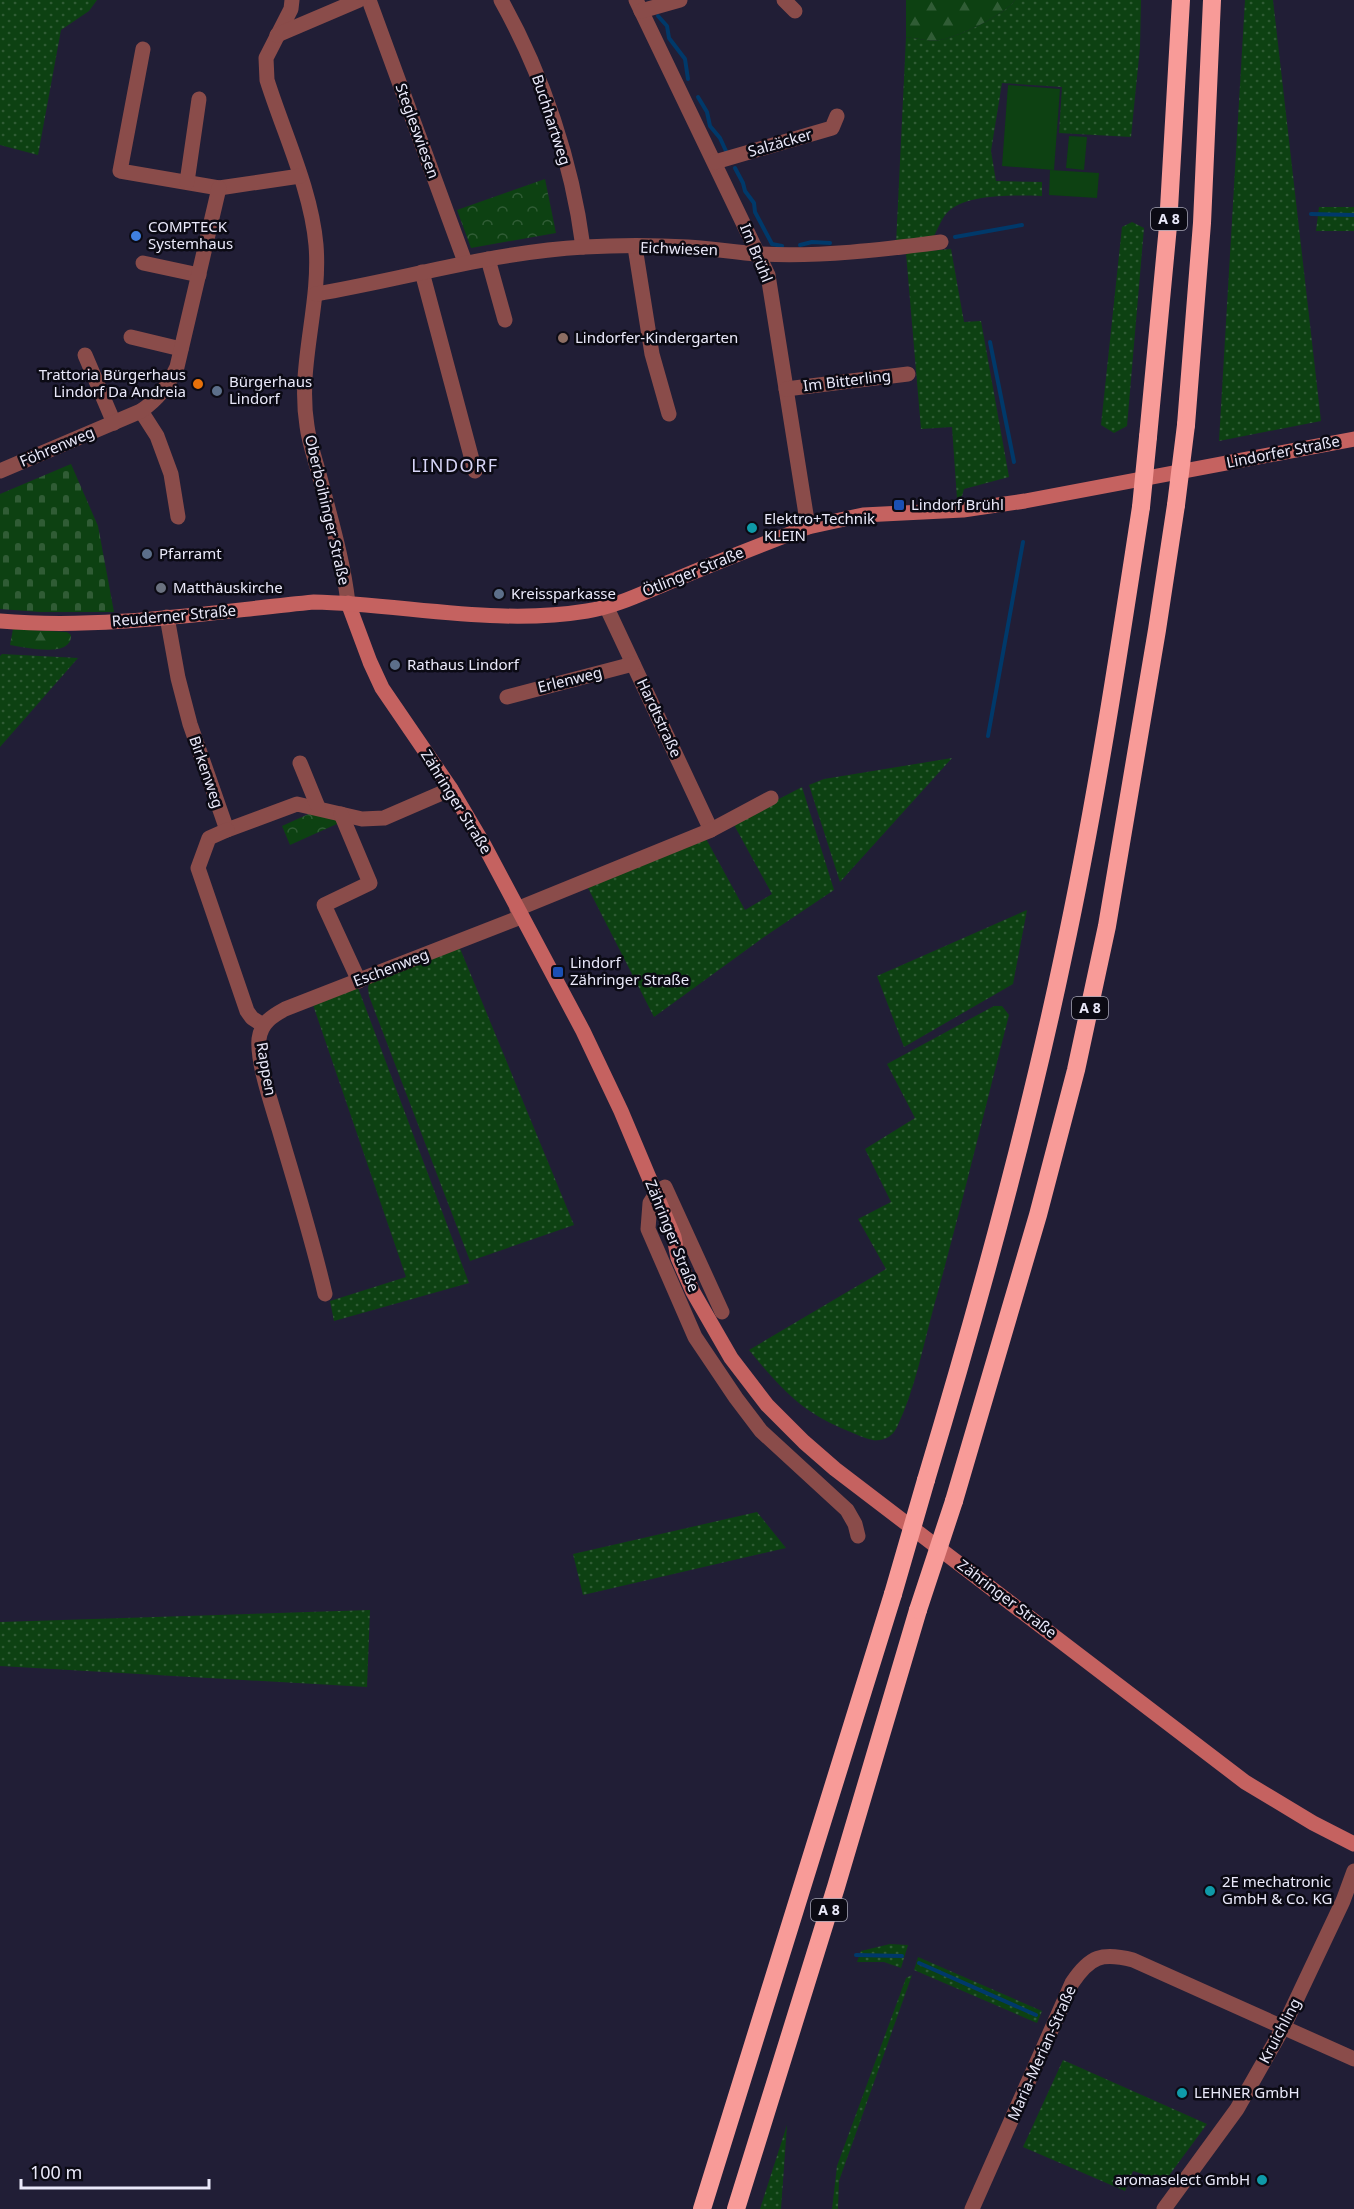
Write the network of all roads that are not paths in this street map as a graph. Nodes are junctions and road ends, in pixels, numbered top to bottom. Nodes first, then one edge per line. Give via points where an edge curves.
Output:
1 (292, 0) edge
2 (359, 0) edge
3 (369, 0) edge
4 (501, 0) edge
5 (680, 0) edge
6 (784, 0) edge
7 (1181, 0) edge
8 (1212, 0) edge
9 (638, 5) edge
10 (795, 11) dead end
11 (277, 35) junction
12 (143, 50) dead end
13 (199, 99) dead end
14 (837, 116) dead end
15 (715, 162) junction
16 (300, 176) junction
17 (187, 182) junction
18 (219, 188) junction
19 (941, 242) dead end
20 (583, 247) junction
21 (635, 247) junction
22 (759, 254) junction
23 (488, 259) junction
24 (465, 262) junction
25 (143, 263) dead end
26 (422, 272) junction
27 (199, 275) junction
28 (316, 294) junction
29 (505, 320) dead end
30 (131, 337) dead end
31 (181, 349) junction
32 (85, 356) dead end
33 (908, 374) dead end
34 (786, 389) junction
35 (141, 411) junction
36 (669, 414) dead end
37 (114, 423) junction
38 (1354, 439) edge
39 (1212, 466) joint
40 (0, 471) edge
41 (475, 471) dead end
42 (178, 517) dead end
43 (808, 527) junction
44 (348, 603) junction
45 (606, 606) junction
46 (167, 617) junction
47 (0, 621) edge
48 (633, 664) junction
49 (507, 697) dead end
50 (300, 763) dead end
51 (451, 789) junction
52 (771, 798) dead end
53 (318, 807) junction
54 (341, 814) junction
55 (226, 830) junction
56 (711, 830) junction
57 (519, 913) junction
58 (359, 981) junction
59 (263, 1025) junction
60 (656, 1194) junction
61 (325, 1294) dead end
62 (722, 1312) dead end
63 (858, 1536) dead end
64 (1354, 1844) edge
65 (1354, 1871) edge
66 (1284, 2028) junction
67 (1354, 2059) edge
68 (702, 2209) edge
69 (736, 2209) edge
70 (972, 2209) edge
71 (1164, 2209) edge

1 - 11 street, Oberboihinger Straße
2 - 11 street
3 - 24 street, Stegleswiesen
4 - 20 street, Buchhartweg via 531,58 550,109 580,221
5 - 9 street
6 - 10 street
7 - 68 highway, A 8, bridge via 1168,226 1141,507 1095,795 1049,1024 987,1270 926,1480
8 - 69 highway, A 8, bridge via 1202,223 1176,505 1107,926 1076,1070 1032,1237 954,1501
9 - 15 street, Im Brühl
11 - 16 street, Oberboihinger Straße via 266,58 267,80
12 - 17 street via 120,171
13 - 17 street
14 - 15 street, Salzäcker via 832,128
15 - 22 street, Im Brühl
16 - 18 street
16 - 28 street, Oberboihinger Straße via 316,246
17 - 18 street
18 - 27 street, Föhrenweg
19 - 22 street, Eichwiesen via 828,254
20 - 21 street, Eichwiesen
20 - 23 street, Eichwiesen
21 - 22 street, Eichwiesen via 689,247
21 - 36 street via 652,354
22 - 34 street, Im Brühl via 768,275
23 - 24 street, Eichwiesen
23 - 29 street
24 - 26 street, Eichwiesen
25 - 27 street
26 - 28 street, Eichwiesen
26 - 41 street
27 - 31 street, Föhrenweg
28 - 44 street, Oberboihinger Straße via 305,358 307,426 339,550
30 - 31 street
31 - 35 street, Föhrenweg via 170,383 158,399
32 - 37 street, Föhrenweg
33 - 34 street, Im Bitterling
34 - 43 street, Im Brühl
35 - 37 street, Föhrenweg
35 - 42 street via 157,436 171,474
37 - 40 street, Föhrenweg
38 - 39 street, Lindorfer Straße
39 - 43 street, Ötlinger Straße via 982,508 863,515
43 - 45 street, Ötlinger Straße
44 - 45 street, Ötlinger Straße via 487,616 544,616
44 - 46 street, Reuderner Straße via 314,602
44 - 51 street, Zähringer Straße via 382,687
45 - 48 street, Hardtstraße
46 - 47 street, Reuderner Straße via 64,624
46 - 55 street, Birkenweg via 190,724
48 - 49 street, Erlenweg
48 - 56 street, Hardtstraße
50 - 53 street
51 - 54 street via 384,818 362,819
51 - 57 street, Zähringer Straße
52 - 56 street
53 - 54 street
53 - 55 street via 297,804
54 - 58 street via 370,883 324,905
55 - 59 street, Rappen via 208,838 198,867 247,1011
56 - 57 street
57 - 58 street, Eschenweg
57 - 60 street, Zähringer Straße via 604,1074
58 - 59 street, Eschenweg via 285,1009
59 - 61 street, Rappen via 259,1038 262,1064
60 - 62 street via 665,1187
60 - 63 street via 650,1203 648,1229 695,1337 761,1431 847,1510
60 - 64 street, Zähringer Straße via 674,1237 678,1258 712,1328 766,1405 804,1442 1245,1782
65 - 66 street, Kruichling
66 - 67 street, Maria-Merian-Straße
66 - 70 street, Maria-Merian-Straße via 1133,1960 1112,1955 1097,1959 1082,1968 1072,1983
66 - 71 street, Kruichling via 1237,2109

